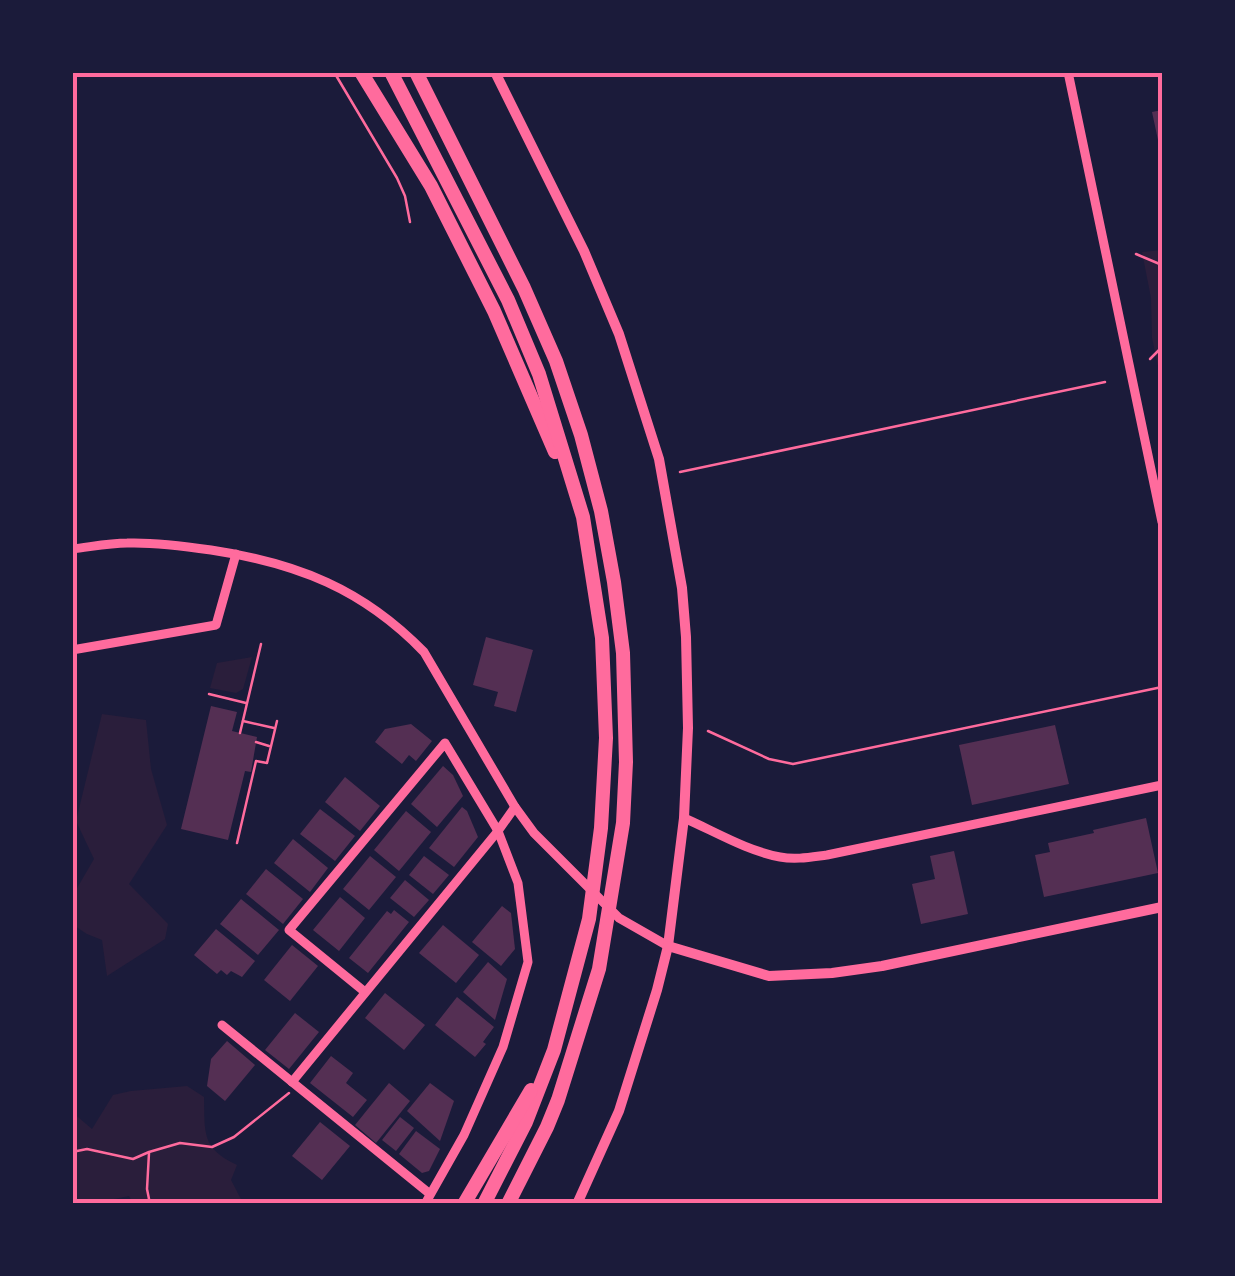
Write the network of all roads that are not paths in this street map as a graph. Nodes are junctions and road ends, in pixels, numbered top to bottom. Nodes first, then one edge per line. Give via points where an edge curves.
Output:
1 (362, 72) edge
2 (391, 72) edge
3 (416, 72) edge
4 (495, 72) edge
5 (1068, 72) edge
6 (583, 518) junction
7 (1162, 522) edge
8 (72, 549) edge
9 (236, 554) junction
10 (72, 650) edge
11 (1162, 785) edge
12 (515, 807) junction
13 (684, 818) junction
14 (498, 831) junction
15 (1162, 907) edge
16 (668, 946) junction
17 (365, 992) junction
18 (222, 1024) dead end
19 (554, 1050) junction
20 (295, 1084) junction
21 (547, 1126) junction
22 (428, 1199) edge
23 (464, 1204) edge
24 (484, 1204) edge
25 (508, 1204) edge
26 (520, 1204) edge
27 (577, 1204) edge

1 - 6 highway via 478,280
2 - 6 highway via 508,300 539,374
3 - 21 highway via 556,361 601,511 623,652 626,762 618,864 600,969
4 - 13 street via 584,251 659,459 686,637
5 - 7 street
6 - 19 highway via 602,638 606,738 589,919
8 - 9 street via 126,543
9 - 10 street via 216,624
9 - 12 street via 300,570 352,594 406,634 424,652
11 - 13 street via 797,859 759,851
12 - 14 street
12 - 16 street via 619,918
13 - 16 street
14 - 17 street
14 - 17 street via 445,743 290,930
14 - 22 street via 518,883 528,962 503,1048
15 - 16 street via 832,974 769,976
16 - 27 street via 618,1111
17 - 20 street
18 - 20 street
19 - 23 highway
19 - 24 highway
20 - 22 street
21 - 25 highway
21 - 26 highway

